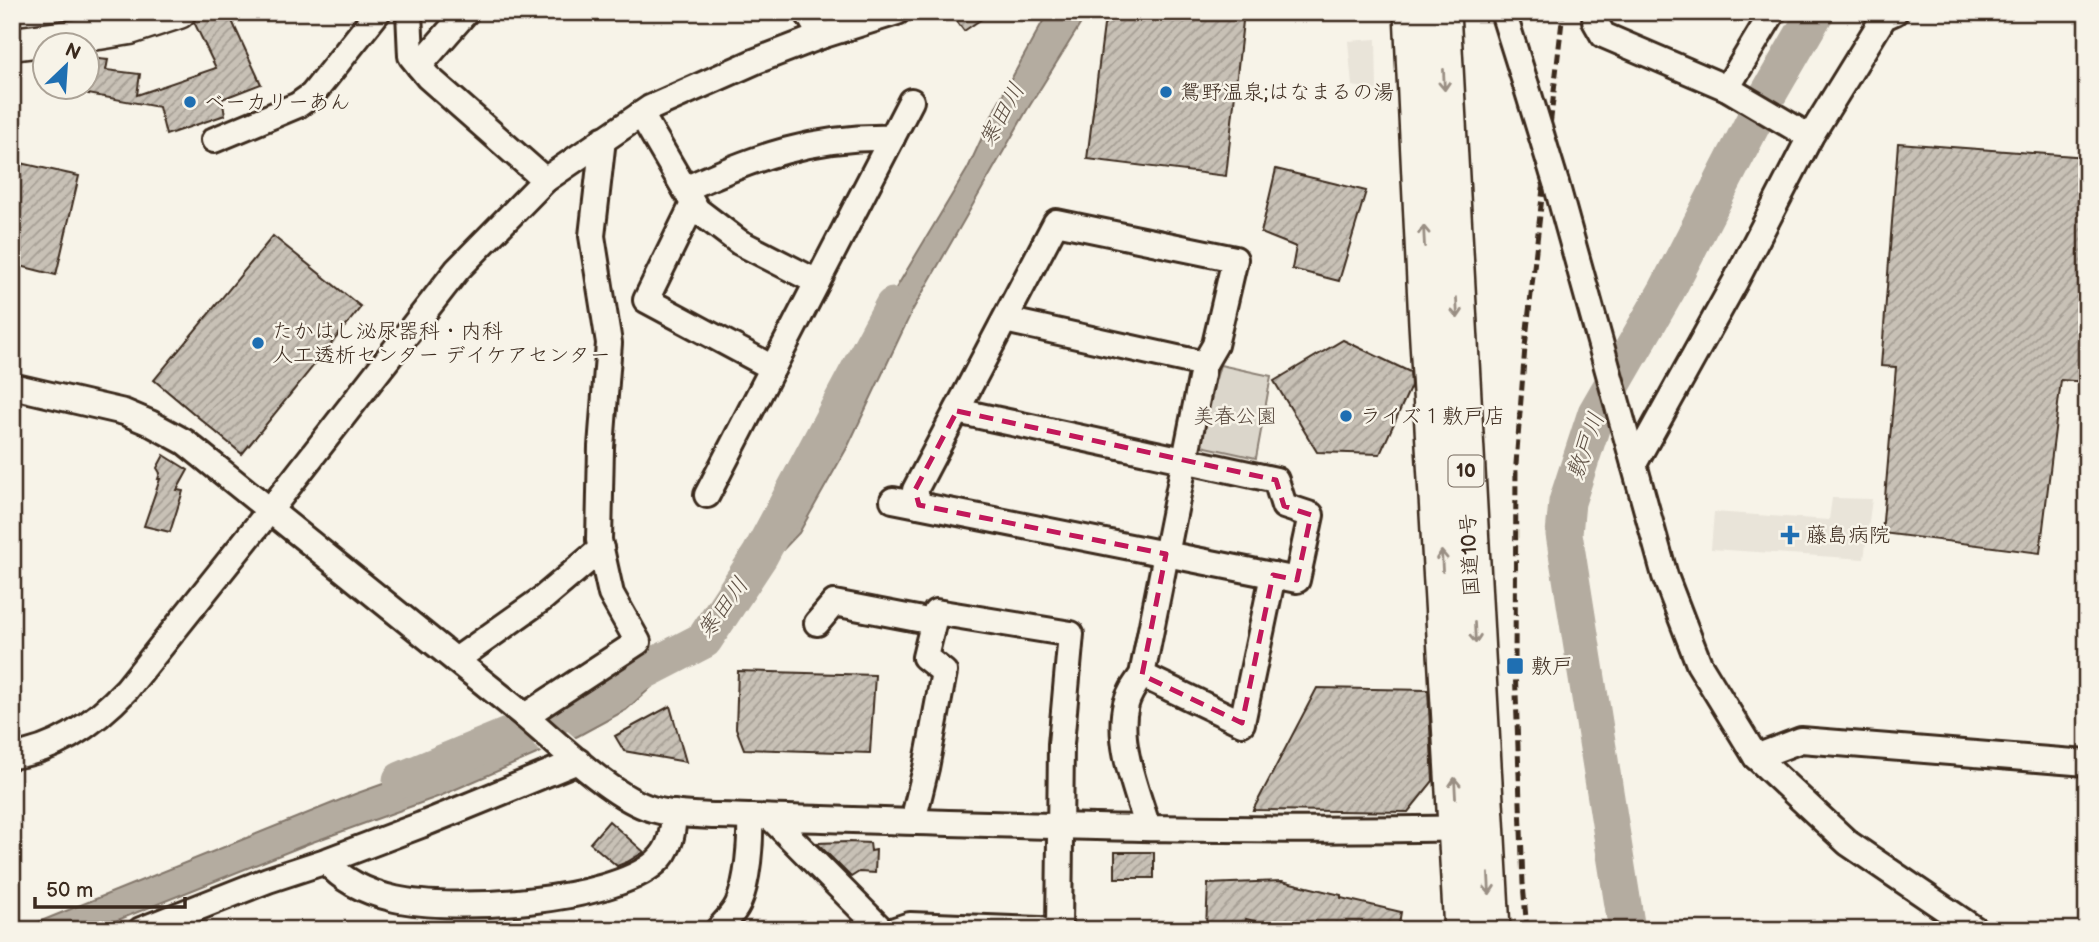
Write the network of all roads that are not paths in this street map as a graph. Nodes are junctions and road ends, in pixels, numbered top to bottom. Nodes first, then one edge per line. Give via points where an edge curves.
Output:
1 (179, 12) edge
2 (378, 12) edge
3 (409, 12) edge
4 (466, 12) edge
5 (807, 12) edge
6 (1413, 12) edge
7 (1441, 12) edge
8 (1503, 12) edge
9 (1596, 12) edge
10 (1773, 12) edge
11 (892, 13) edge
12 (1889, 14) edge
13 (821, 36) junction
14 (12, 44) edge
15 (419, 66) junction
16 (1736, 93) junction
17 (911, 101) dead end
18 (641, 114) junction
19 (1803, 132) junction
20 (892, 138) junction
21 (603, 139) junction
22 (214, 140) dead end
23 (545, 180) junction
24 (689, 196) junction
25 (817, 282) junction
26 (1005, 320) junction
27 (1204, 364) junction
28 (773, 368) junction
29 (12, 386) edge
30 (957, 411) junction
31 (1185, 460) junction
32 (1634, 464) junction
33 (707, 495) dead end
34 (892, 500) dead end
35 (919, 505) junction
36 (270, 510) junction
37 (601, 549) junction
38 (1166, 554) junction
39 (1273, 575) junction
40 (933, 622) junction
41 (817, 623) dead end
42 (456, 660) junction
43 (1142, 675) junction
44 (525, 716) junction
45 (12, 756) edge
46 (573, 757) junction
47 (1756, 757) junction
48 (2087, 763) edge
49 (674, 813) junction
50 (760, 817) junction
51 (913, 821) junction
52 (1061, 825) junction
53 (1148, 828) junction
54 (1471, 828) junction
55 (326, 861) junction
56 (870, 925) edge
57 (1021, 929) edge
58 (141, 930) edge
59 (718, 930) edge
60 (895, 930) edge
61 (1040, 930) edge
62 (1059, 930) edge
63 (1463, 930) edge
64 (1491, 930) edge
65 (1976, 930) edge

1 - 14 main road via 120,30
2 - 22 street via 312,95
3 - 15 street via 411,56
4 - 15 street
5 - 13 street
54 -> 6 highway, 国道10号 / 10 via 1429,337
7 -> 54 highway, 国道10号 / 10
8 - 32 street, bridge
9 - 16 street via 1594,21 1603,36
10 - 16 street
11 - 13 street
12 - 19 street
13 - 18 street
15 - 23 street
16 - 19 street
17 - 20 street
18 - 21 street
18 - 24 street
19 - 32 street via 1735,282
20 - 24 street via 838,139 780,151 722,172
20 - 25 street
21 - 23 street
21 - 37 street via 592,236 609,343 601,447
23 - 36 street via 457,270
24 - 25 street via 697,211 739,242
24 - 28 street via 646,300
25 - 28 street
26 - 27 street
26 - 27 street via 1056,222 1235,259 1214,345
26 - 30 street
27 - 31 street
28 - 33 street
29 - 36 street via 150,422 185,442
30 - 31 street
30 - 35 street via 915,490
31 - 38 street
31 - 39 street via 1276,480 1284,506 1311,515 1297,580
32 - 47 street via 1665,576 1699,664
34 - 35 street
35 - 38 street
36 - 42 street
36 - 45 street via 118,699 67,739
37 - 42 street via 542,599
37 - 44 street via 611,594 638,642
38 - 39 street
38 - 43 street
39 - 43 street via 1242,723
40 - 41 street via 834,603
40 - 51 street via 925,657 944,671
40 - 52 street via 936,612 1071,634 1060,744
42 - 44 street
43 - 53 street via 1127,702 1124,729
44 - 46 street
46 - 49 street via 631,800
46 - 55 street via 421,825
47 - 48 street via 1801,740
47 - 65 street via 1848,844
49 - 50 street
49 - 55 street via 671,840 663,855 646,869 604,887 553,898 408,902 351,883
50 - 51 street
50 - 56 street
50 - 59 street via 739,902
51 - 52 street
52 - 53 street
52 - 62 street
53 - 54 street
54 - 63 highway, 国道10号 / 10
54 -> 64 highway, 国道10号 / 10
55 - 58 street
57 - 60 street via 910,925
57 - 61 street

